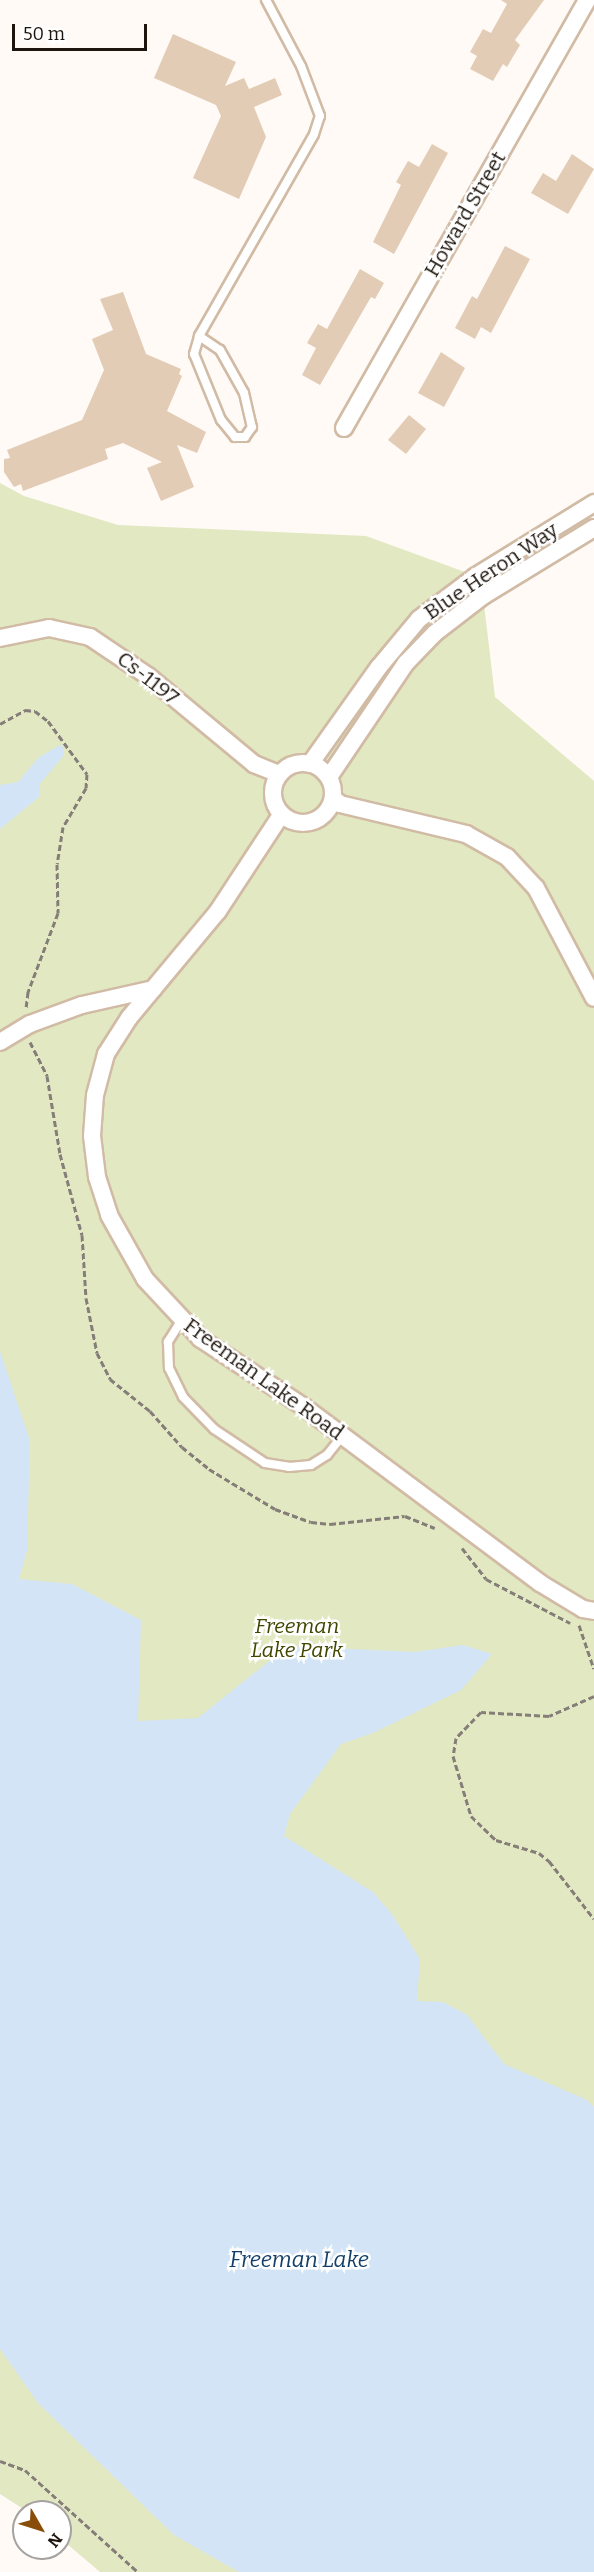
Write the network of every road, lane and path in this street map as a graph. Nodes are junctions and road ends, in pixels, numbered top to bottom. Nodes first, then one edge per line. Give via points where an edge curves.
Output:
1 (266, 0) edge
2 (587, 0) edge
3 (199, 336) junction
4 (344, 428) dead end
5 (594, 503) edge
6 (594, 528) edge
7 (0, 638) edge
8 (0, 724) edge
9 (310, 764) junction
10 (279, 774) junction
11 (329, 777) junction
12 (333, 798) junction
13 (281, 814) junction
14 (153, 989) junction
15 (594, 998) edge
16 (27, 1026) junction
17 (0, 1042) edge
18 (181, 1321) junction
19 (343, 1436) junction
20 (437, 1529) dead end
21 (459, 1544) dead end
22 (594, 1611) edge
23 (594, 1669) edge
24 (594, 1696) edge
25 (594, 1919) edge
26 (0, 2461) edge
27 (138, 2572) edge

1 - 3 lane via 301,66 320,116 314,134
2 - 4 street, Howard Street
3 - 3 lane via 196,363 221,420 235,437 245,438 252,427 244,393 220,350
5 - 9 street, Blue Heron Way via 476,576 419,619 379,667
6 - 11 street, Blue Heron Way via 483,597 435,633 405,663
7 - 10 street, Cs-1197 via 49,628 90,637 148,676 254,764
8 - 16 path via 26,710 35,711 61,736 87,774 86,788 63,827 57,864 58,913 28,992
9 - 10 street via 289,766
9 - 11 street
10 - 13 street via 273,796
11 - 12 street
12 - 13 street via 327,813 316,821 292,822
12 - 15 street via 340,804 466,834 507,857 536,888
13 - 14 street, Freeman Lake Road via 218,911
14 - 16 street via 82,1005
14 - 18 street, Freeman Lake Road via 116,1036 99,1074 92,1116 93,1156 102,1196 116,1230 146,1279
16 - 17 street
16 - 20 path via 35,1055 47,1076 60,1154 82,1235 86,1298 97,1353 110,1379 150,1411 182,1447 209,1469 275,1509 311,1522 330,1524 405,1516
18 - 19 street, Freeman Lake Road via 224,1356
18 - 19 lane via 168,1342 169,1368 183,1397 214,1429 265,1463 289,1467 311,1465 327,1455
19 - 22 street, Freeman Lake Road via 540,1583 583,1609
21 - 23 path via 486,1579 579,1625
24 - 25 path via 549,1716 481,1712 456,1738 453,1756 471,1816 496,1840 539,1853 549,1861
26 - 27 path via 25,2470

